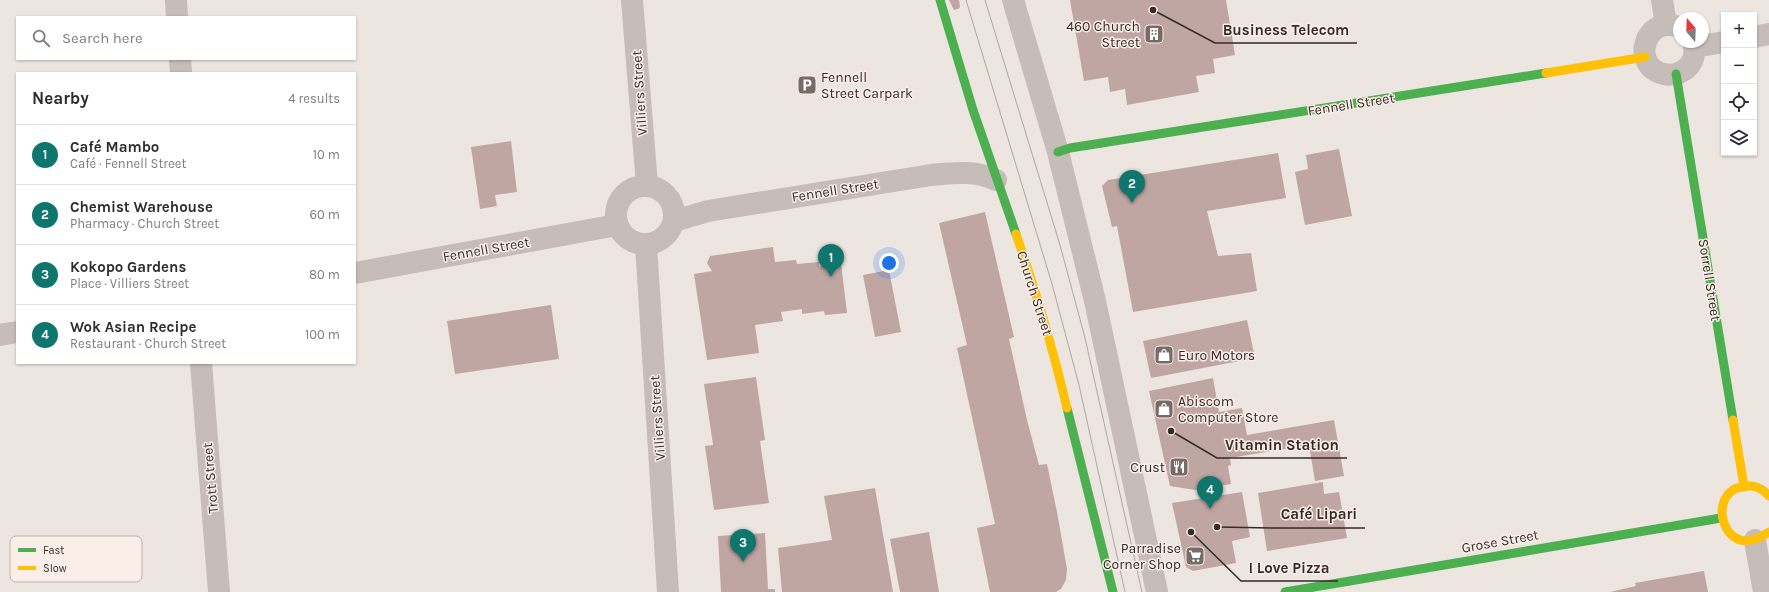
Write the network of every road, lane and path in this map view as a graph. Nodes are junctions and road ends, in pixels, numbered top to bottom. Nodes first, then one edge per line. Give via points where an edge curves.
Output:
1 (176, 0) edge
2 (632, 0) edge
3 (940, 0) edge
4 (1013, 0) edge
5 (1662, 0) edge
6 (178, 16) edge
7 (1673, 26) edge
8 (1769, 34) edge
9 (1757, 36) edge
10 (1721, 42) edge
11 (1709, 44) edge
12 (1694, 48) edge
13 (1645, 56) junction
14 (180, 60) edge
15 (181, 72) edge
16 (1676, 74) junction
17 (1058, 152) junction
18 (996, 180) junction
19 (647, 185) junction
20 (674, 221) junction
21 (617, 225) junction
22 (646, 245) junction
23 (356, 274) edge
24 (16, 332) edge
25 (0, 335) edge
26 (201, 364) edge
27 (1744, 486) junction
28 (1769, 496) edge
29 (1721, 518) junction
30 (1762, 536) edge
31 (219, 592) edge
32 (668, 592) edge
33 (1113, 592) edge
34 (1156, 592) edge
35 (1285, 592) edge
36 (1764, 592) edge

1 - 6 street
2 - 19 street, Villiers Street
3 - 18 street, Church Street
4 - 17 street
5 - 7 street
7 - 13 street via 1658,27 1648,36 1644,48
8 - 9 street
10 - 11 street
12 - 16 street via 1690,64
13 - 16 street via 1653,69 1660,73
13 - 17 street, Fennell Street via 1070,148
14 - 15 street
16 - 27 street, Sorrell Street
17 - 34 street via 1095,301
18 - 20 street, Fennell Street via 980,174 960,172 895,180 708,211
18 - 33 street, Church Street via 1035,288 1051,342
19 - 20 street via 666,193 675,211
19 - 21 street via 629,190 622,197 615,215
20 - 22 street via 669,233 661,240
21 - 22 street via 627,238
21 - 23 street, Fennell Street
22 - 32 street, Villiers Street
24 - 25 street
26 - 31 street, Trott Street
27 - 28 street via 1755,486
27 - 29 street via 1727,496 1722,506
29 - 30 street via 1730,535 1739,540
29 - 35 street, Grose Street
30 - 36 street

